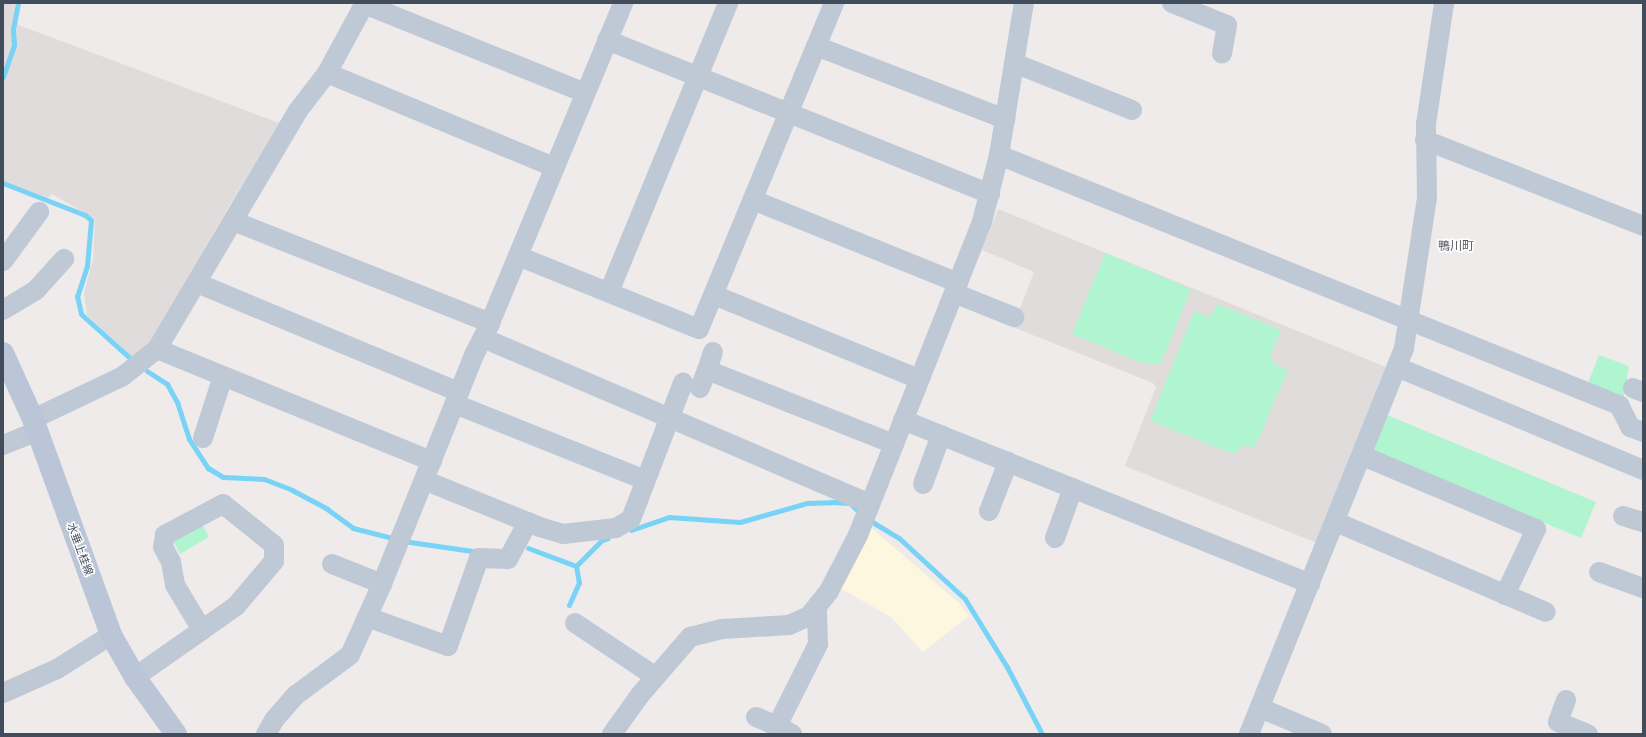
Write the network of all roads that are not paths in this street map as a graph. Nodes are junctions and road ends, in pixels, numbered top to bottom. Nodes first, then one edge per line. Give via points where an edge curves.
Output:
1 (623, 3) edge
2 (728, 3) edge
3 (834, 3) edge
4 (1024, 3) edge
5 (1172, 3) edge
6 (1444, 3) edge
7 (364, 4) edge
8 (607, 40) junction
9 (816, 46) junction
10 (1222, 54) dead end
11 (1014, 63) junction
12 (327, 73) junction
13 (698, 77) junction
14 (585, 93) junction
15 (1132, 110) dead end
16 (789, 112) junction
17 (1005, 119) junction
18 (1425, 140) junction
19 (999, 155) junction
20 (554, 167) junction
21 (990, 194) junction
22 (753, 200) junction
23 (39, 212) dead end
24 (233, 221) junction
25 (1643, 226) edge
26 (518, 256) junction
27 (64, 259) dead end
28 (3, 260) edge
29 (197, 283) junction
30 (956, 288) junction
31 (608, 292) junction
32 (714, 295) junction
33 (3, 310) edge
34 (1014, 317) dead end
35 (1408, 322) junction
36 (486, 331) junction
37 (157, 349) junction
38 (3, 353) edge
39 (1397, 367) junction
40 (223, 376) junction
41 (920, 379) junction
42 (457, 398) junction
43 (670, 419) junction
44 (903, 420) junction
45 (35, 425) junction
46 (1643, 432) edge
47 (941, 435) junction
48 (203, 438) dead end
49 (894, 444) junction
50 (3, 445) edge
51 (1363, 456) junction
52 (432, 461) junction
53 (1008, 462) junction
54 (1643, 470) edge
55 (424, 480) junction
56 (645, 480) junction
57 (923, 484) dead end
58 (1073, 488) junction
59 (989, 511) dead end
60 (866, 512) junction
61 (1623, 516) dead end
62 (528, 522) junction
63 (1336, 522) junction
64 (1643, 522) edge
65 (1055, 538) dead end
66 (332, 564) dead end
67 (1599, 572) dead end
68 (382, 584) junction
69 (1310, 584) junction
70 (1643, 588) edge
71 (1506, 595) junction
72 (817, 608) junction
73 (1546, 612) dead end
74 (367, 617) junction
75 (575, 623) dead end
76 (202, 630) junction
77 (112, 635) junction
78 (135, 677) junction
79 (656, 677) junction
80 (3, 693) edge
81 (1566, 700) dead end
82 (1260, 708) junction
83 (756, 717) dead end
84 (784, 730) edge
85 (176, 734) edge
86 (266, 734) edge
87 (612, 734) edge
88 (1249, 734) edge
89 (1322, 734) edge
90 (1588, 734) edge

1 - 8 street
2 - 13 street
3 - 9 street
4 - 11 street
5 - 10 street via 1227,25
6 - 18 street
7 - 12 street
7 - 14 street
8 - 13 street
8 - 14 street
9 - 16 street
9 - 17 street
11 - 15 street
11 - 17 street
12 - 20 street
12 - 24 street via 297,112
13 - 16 street
13 - 31 street
14 - 20 street
16 - 21 street
16 - 22 street
17 - 19 street
18 - 25 street
18 - 35 street via 1427,198
19 - 21 street
19 - 35 street
20 - 26 street
21 - 30 street
22 - 30 street
22 - 32 street
23 - 28 street
24 - 29 street
24 - 36 street
26 - 31 street
26 - 36 street
27 - 33 street via 36,290
29 - 37 street
29 - 42 street
30 - 34 street
30 - 41 street
31 - 32 street via 700,329
32 - 41 street
35 - 39 street via 1404,348
35 - 46 street via 1619,405 1630,427
36 - 42 street
36 - 43 street
37 - 40 street
37 - 45 street via 123,376
38 - 45 main road, 水垂上桂線
39 - 51 street
39 - 54 street
40 - 48 street
40 - 52 street
41 - 44 street
42 - 52 street
42 - 56 street
43 - 49 street via 701,373
43 - 56 street
43 - 60 street
44 - 47 street
44 - 49 street
45 - 50 street
45 - 77 main road, 水垂上桂線
47 - 53 street
47 - 57 street
49 - 60 street
51 - 63 street
51 - 71 street via 1536,529
52 - 55 street
53 - 58 street
53 - 59 street
55 - 62 street
55 - 68 street
56 - 62 street via 631,519 616,528 564,534
58 - 65 street
58 - 69 street
60 - 72 street via 839,572
61 - 64 street
62 - 74 street via 508,559 479,558 448,646
63 - 69 street
63 - 71 street
66 - 68 street
67 - 70 street
68 - 74 street
69 - 82 street
71 - 73 street
72 - 79 street via 809,616 789,626 722,629 699,633 690,637
72 - 84 street via 818,644
74 - 86 street via 350,655 296,696 274,720
75 - 79 street
76 - 76 street via 236,606 274,561 274,545 223,504 166,535 163,547 171,562 175,584
76 - 78 street
77 - 78 main road, 水垂上桂線
77 - 80 street via 56,669
78 - 85 main road, 水垂上桂線
79 - 87 street
81 - 90 street via 1558,722
82 - 88 street
82 - 89 street
83 - 84 street

